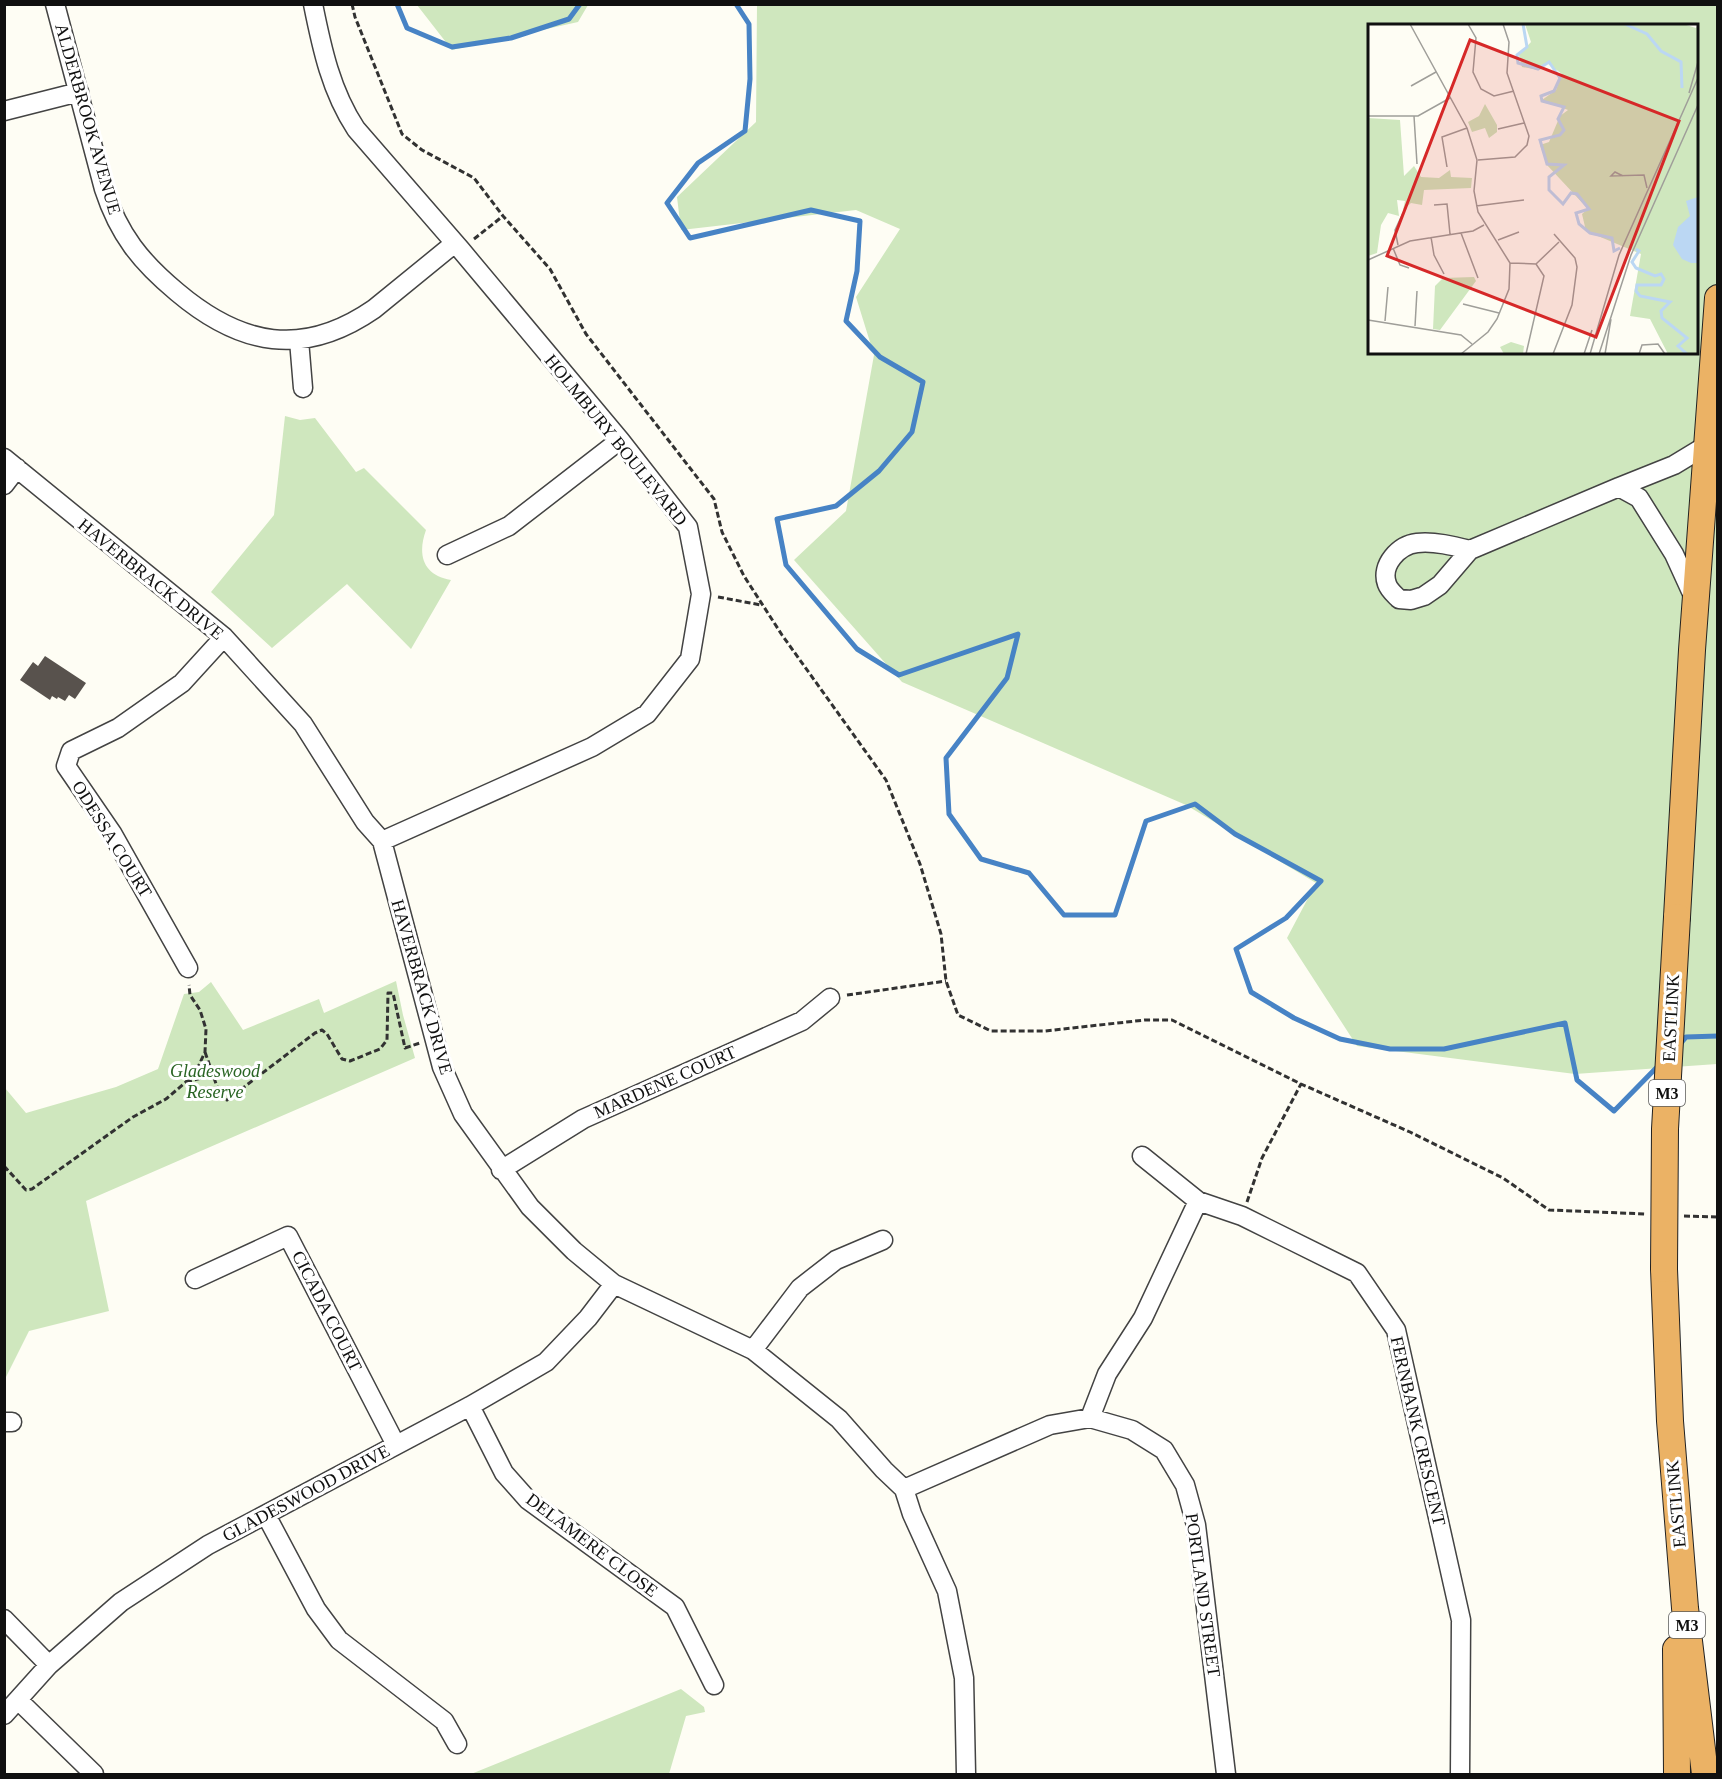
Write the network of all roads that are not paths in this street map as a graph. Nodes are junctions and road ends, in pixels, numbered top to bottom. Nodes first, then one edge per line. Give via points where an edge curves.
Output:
1 (55, 4) edge
2 (313, 4) edge
3 (79, 92) junction
4 (4, 111) edge
5 (458, 247) junction
6 (1718, 298) edge
7 (299, 340) junction
8 (303, 388) dead end
9 (620, 440) junction
10 (1707, 445) junction
11 (10, 463) edge
12 (4, 484) edge
13 (1619, 487) junction
14 (1470, 550) dead end
15 (447, 555) dead end
16 (1695, 602) junction
17 (224, 637) junction
18 (382, 841) junction
19 (188, 968) road end
20 (830, 998) road end
21 (1142, 1156) dead end
22 (501, 1170) junction
23 (1198, 1201) junction
24 (883, 1240) dead end
25 (195, 1279) dead end
26 (614, 1284) junction
27 (753, 1350) junction
28 (470, 1406) junction
29 (1090, 1418) junction
30 (396, 1445) junction
31 (1674, 1476) junction
32 (904, 1489) junction
33 (266, 1515) junction
34 (4, 1619) edge
35 (49, 1665) junction
36 (714, 1684) dead end
37 (18, 1700) junction
38 (4, 1715) edge
39 (457, 1744) dead end
40 (94, 1774) edge
41 (966, 1774) edge
42 (1226, 1774) edge
43 (1460, 1774) edge
44 (1677, 1774) edge
45 (1705, 1774) edge

1 - 3 street, ALDERBROOK AVENUE
2 - 5 street, HOLMBURY BOULEVARD via 327,67 346,115 369,147
3 - 4 street
3 - 7 street, ALDERBROOK AVENUE via 109,204 121,231 146,263 183,297 221,324 261,338
5 - 7 street, ALDERBROOK AVENUE via 360,319
5 - 9 street, HOLMBURY BOULEVARD
6 - 10 highway, EASTLINK / M3
7 - 8 street
9 - 15 street via 509,526
9 - 18 street, HOLMBURY BOULEVARD via 688,527 701,594 690,658 647,714 592,747
10 - 13 street via 1674,465
10 - 16 highway, EASTLINK / M3
11 - 12 street
11 - 17 street, HAVERBRACK DRIVE
13 - 14 street
13 - 16 street via 1639,498 1674,554
16 - 31 highway, EASTLINK / M3, bridge via 1665,1129 1664,1269
17 - 18 street, HAVERBRACK DRIVE via 303,724 364,822
17 - 19 street, ODESSA COURT via 182,682 118,728 71,751 66,766 112,833
18 - 22 street, HAVERBRACK DRIVE via 442,1067 463,1114
20 - 22 street, MARDENE COURT via 802,1022 583,1119
21 - 23 street, FERNBANK CRESCENT
22 - 26 street, HAVERBRACK DRIVE via 530,1208
23 - 29 street via 1143,1318 1107,1374
23 - 43 street, FERNBANK CRESCENT via 1242,1216 1358,1273 1396,1330 1461,1620
24 - 27 street via 836,1260 800,1288
25 - 30 street, CICADA COURT via 288,1236
26 - 27 street, HAVERBRACK DRIVE
26 - 28 street, GLADESWOOD DRIVE via 546,1362
27 - 32 street, HAVERBRACK DRIVE via 839,1419
28 - 30 street, GLADESWOOD DRIVE
28 - 36 street, DELAMERE CLOSE via 504,1473 528,1500 675,1607
29 - 32 street, PORTLAND STREET via 1050,1425
29 - 42 street, PORTLAND STREET via 1132,1430 1164,1450 1185,1485 1196,1525
30 - 33 street, GLADESWOOD DRIVE
31 - 44 highway
31 - 45 highway, EASTLINK / M3
32 - 41 street, HAVERBRACK DRIVE via 947,1591 964,1678
33 - 35 street, GLADESWOOD DRIVE via 208,1545 121,1602
33 - 39 street via 316,1609 339,1640 444,1721
34 - 35 street
35 - 37 street, GLADESWOOD DRIVE
37 - 38 street, GLADESWOOD DRIVE
37 - 40 street

